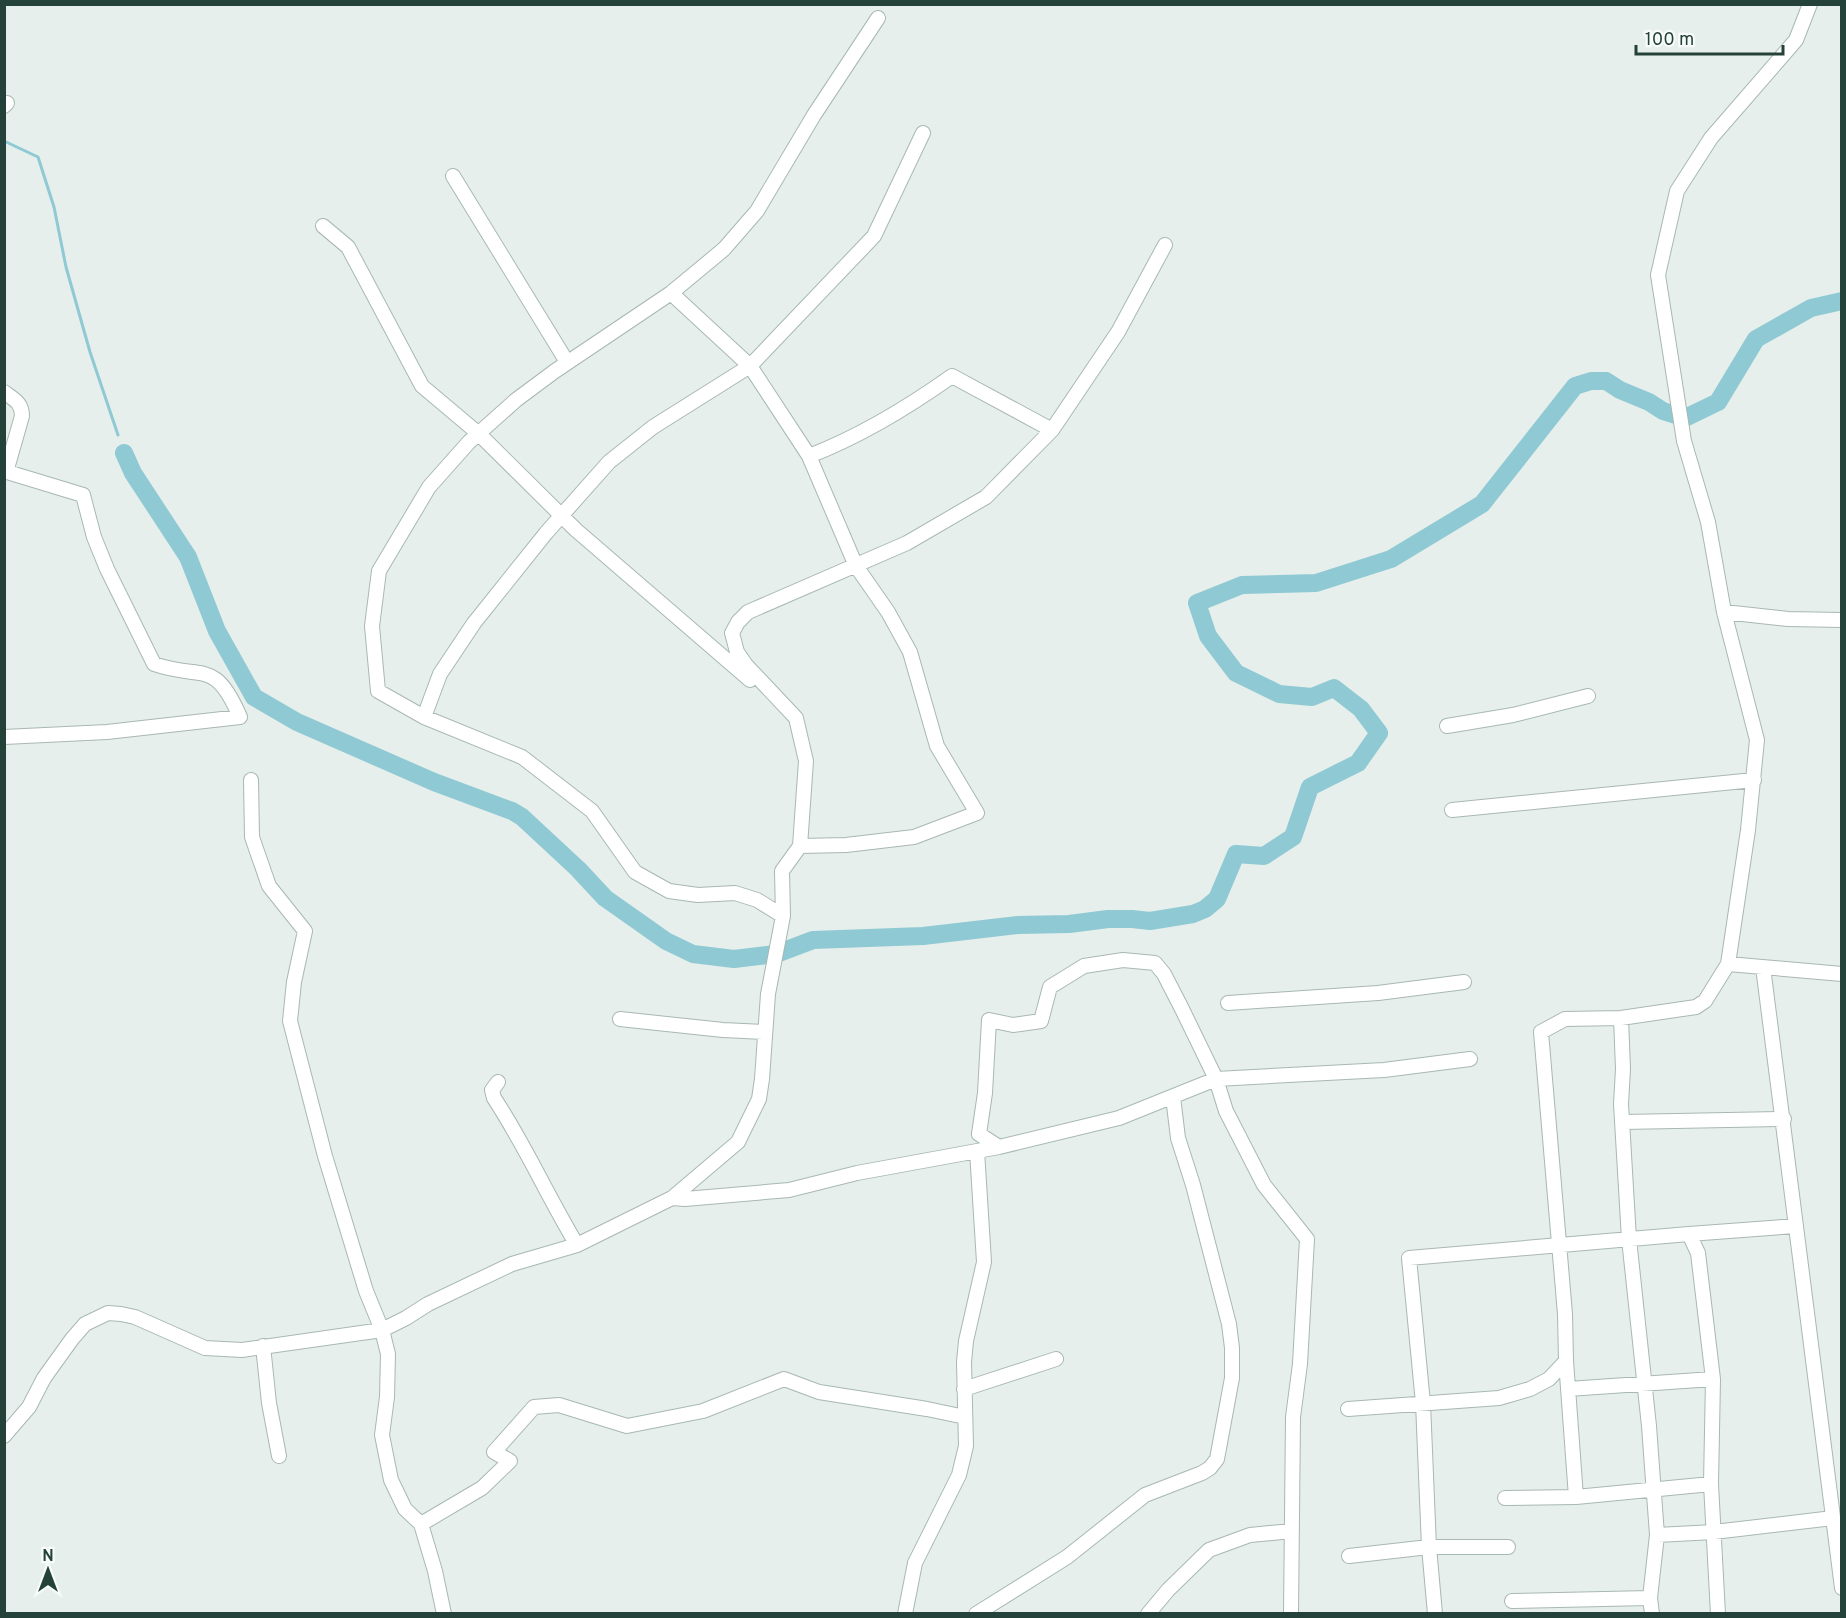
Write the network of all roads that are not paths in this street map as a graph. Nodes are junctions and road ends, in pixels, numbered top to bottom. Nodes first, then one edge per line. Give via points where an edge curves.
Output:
1 (1810, 4) edge
2 (878, 18) dead end
3 (923, 133) dead end
4 (453, 176) dead end
5 (323, 226) dead end
6 (1165, 245) dead end
7 (672, 293) junction
8 (567, 362) junction
9 (750, 366) junction
10 (4, 392) edge
11 (1052, 430) junction
12 (479, 434) junction
13 (809, 456) junction
14 (5, 472) edge
15 (561, 516) junction
16 (856, 566) junction
17 (1724, 612) junction
18 (1842, 620) edge
19 (1588, 696) dead end
20 (424, 717) junction
21 (796, 718) junction
22 (1447, 726) dead end
23 (4, 737) edge
24 (251, 780) dead end
25 (1754, 780) junction
26 (1452, 810) dead end
27 (801, 846) junction
28 (783, 916) junction
29 (1728, 964) junction
30 (1763, 967) junction
31 (1842, 974) edge
32 (1464, 982) dead end
33 (1228, 1003) dead end
34 (1621, 1018) junction
35 (620, 1019) dead end
36 (764, 1032) junction
37 (1470, 1059) dead end
38 (1216, 1079) junction
39 (498, 1082) dead end
40 (1173, 1097) junction
41 (1784, 1119) junction
42 (1623, 1122) junction
43 (999, 1147) junction
44 (977, 1151) junction
45 (672, 1198) junction
46 (1796, 1226) junction
47 (1689, 1234) junction
48 (1629, 1239) junction
49 (577, 1245) junction
50 (1559, 1245) junction
51 (382, 1330) junction
52 (263, 1346) junction
53 (1056, 1359) dead end
54 (1566, 1361) junction
55 (1713, 1379) junction
56 (1643, 1384) junction
57 (964, 1389) junction
58 (1568, 1389) junction
59 (1423, 1403) junction
60 (1348, 1409) dead end
61 (965, 1417) junction
62 (4, 1436) edge
63 (279, 1456) dead end
64 (1711, 1484) junction
65 (1654, 1489) junction
66 (1576, 1497) junction
67 (1505, 1498) dead end
68 (1833, 1518) junction
69 (421, 1524) junction
70 (1292, 1531) junction
71 (1714, 1532) junction
72 (1657, 1535) junction
73 (1429, 1547) junction
74 (1508, 1547) dead end
75 (1349, 1556) dead end
76 (1842, 1588) edge
77 (1650, 1598) junction
78 (1512, 1601) dead end
79 (444, 1614) edge
80 (905, 1614) edge
81 (976, 1614) edge
82 (1148, 1614) edge
83 (1291, 1614) edge
84 (1435, 1614) edge
85 (1652, 1614) edge
86 (1718, 1614) edge

1 - 17 street via 1796,40 1711,138 1677,191 1658,274 1684,441 1708,522
2 - 7 street via 757,211 724,249
3 - 9 street via 874,236
4 - 8 street
5 - 12 street via 348,248 422,386
6 - 11 street via 1118,332
7 - 8 street
7 - 9 street
8 - 12 street
9 - 13 street
9 - 15 street via 653,427 609,462
10 - 14 street via 22,407
11 - 13 street via 952,376 893,416
11 - 16 street via 986,497 907,543
12 - 15 street
12 - 20 street via 429,487 379,571 372,626 378,691
13 - 16 street
14 - 23 street via 83,495 107,569 154,664 217,678 240,717 107,732
15 - 20 street via 474,623 440,674
15 - 21 street
16 - 21 street via 748,612 732,633 737,652 746,665
16 - 27 street via 910,652 937,746 977,813 914,837
17 - 18 street
17 - 25 street via 1757,741
19 - 22 street
20 - 28 street via 522,758 592,811 635,872 669,891 698,895 735,893 757,900
21 - 27 street via 806,761
24 - 51 street via 252,837 269,886 305,931 290,1021 325,1156
25 - 26 street
25 - 29 street
27 - 28 street via 782,871
28 - 36 street
29 - 30 street
29 - 34 street via 1705,1000 1696,1006
30 - 31 street
30 - 41 street
32 - 33 street via 1378,993
34 - 42 street
34 - 50 street via 1565,1019 1541,1032
35 - 36 street
36 - 45 street via 759,1099 743,1134 728,1152
37 - 38 street via 1384,1070
38 - 40 street
38 - 43 street via 1155,963 1123,960 1084,966 1050,987 1041,1021 1012,1025 988,1020 979,1134
38 - 70 street via 1226,1110 1264,1185 1307,1239 1293,1417
39 - 49 street via 492,1090 494,1098
40 - 43 street via 1119,1118
40 - 81 street via 1178,1138 1230,1332 1232,1378 1217,1458 1202,1473 1145,1495 1067,1557
41 - 42 street
41 - 46 street
42 - 48 street
43 - 44 street
44 - 45 street via 789,1190
44 - 57 street via 984,1262 966,1341
45 - 49 street
46 - 47 street
46 - 68 street
47 - 48 street
47 - 55 street via 1698,1253
48 - 50 street
48 - 56 street
49 - 51 street via 512,1264
50 - 54 street
50 - 59 street via 1409,1258
51 - 52 street
51 - 69 street via 388,1354 382,1435 391,1480 405,1509
52 - 62 street via 242,1350 205,1348 135,1317 108,1313 86,1324 72,1339 29,1407
52 - 63 street
53 - 57 street
54 - 58 street
54 - 59 street via 1549,1379 1530,1389 1498,1398
55 - 56 street
55 - 64 street
56 - 58 street
56 - 65 street
57 - 61 street
58 - 66 street
59 - 60 street
59 - 73 street
61 - 69 street via 819,1392 784,1379 703,1411 627,1426 559,1405 534,1407 494,1452 510,1461 482,1488
61 - 80 street via 963,1462 915,1563
64 - 65 street
64 - 71 street
65 - 66 street
65 - 72 street
66 - 67 street
68 - 71 street
68 - 76 street
69 - 79 street
70 - 82 street via 1250,1535 1209,1550
70 - 83 street
71 - 72 street
71 - 86 street
72 - 77 street
73 - 74 street
73 - 75 street
73 - 84 street
77 - 78 street
77 - 85 street

